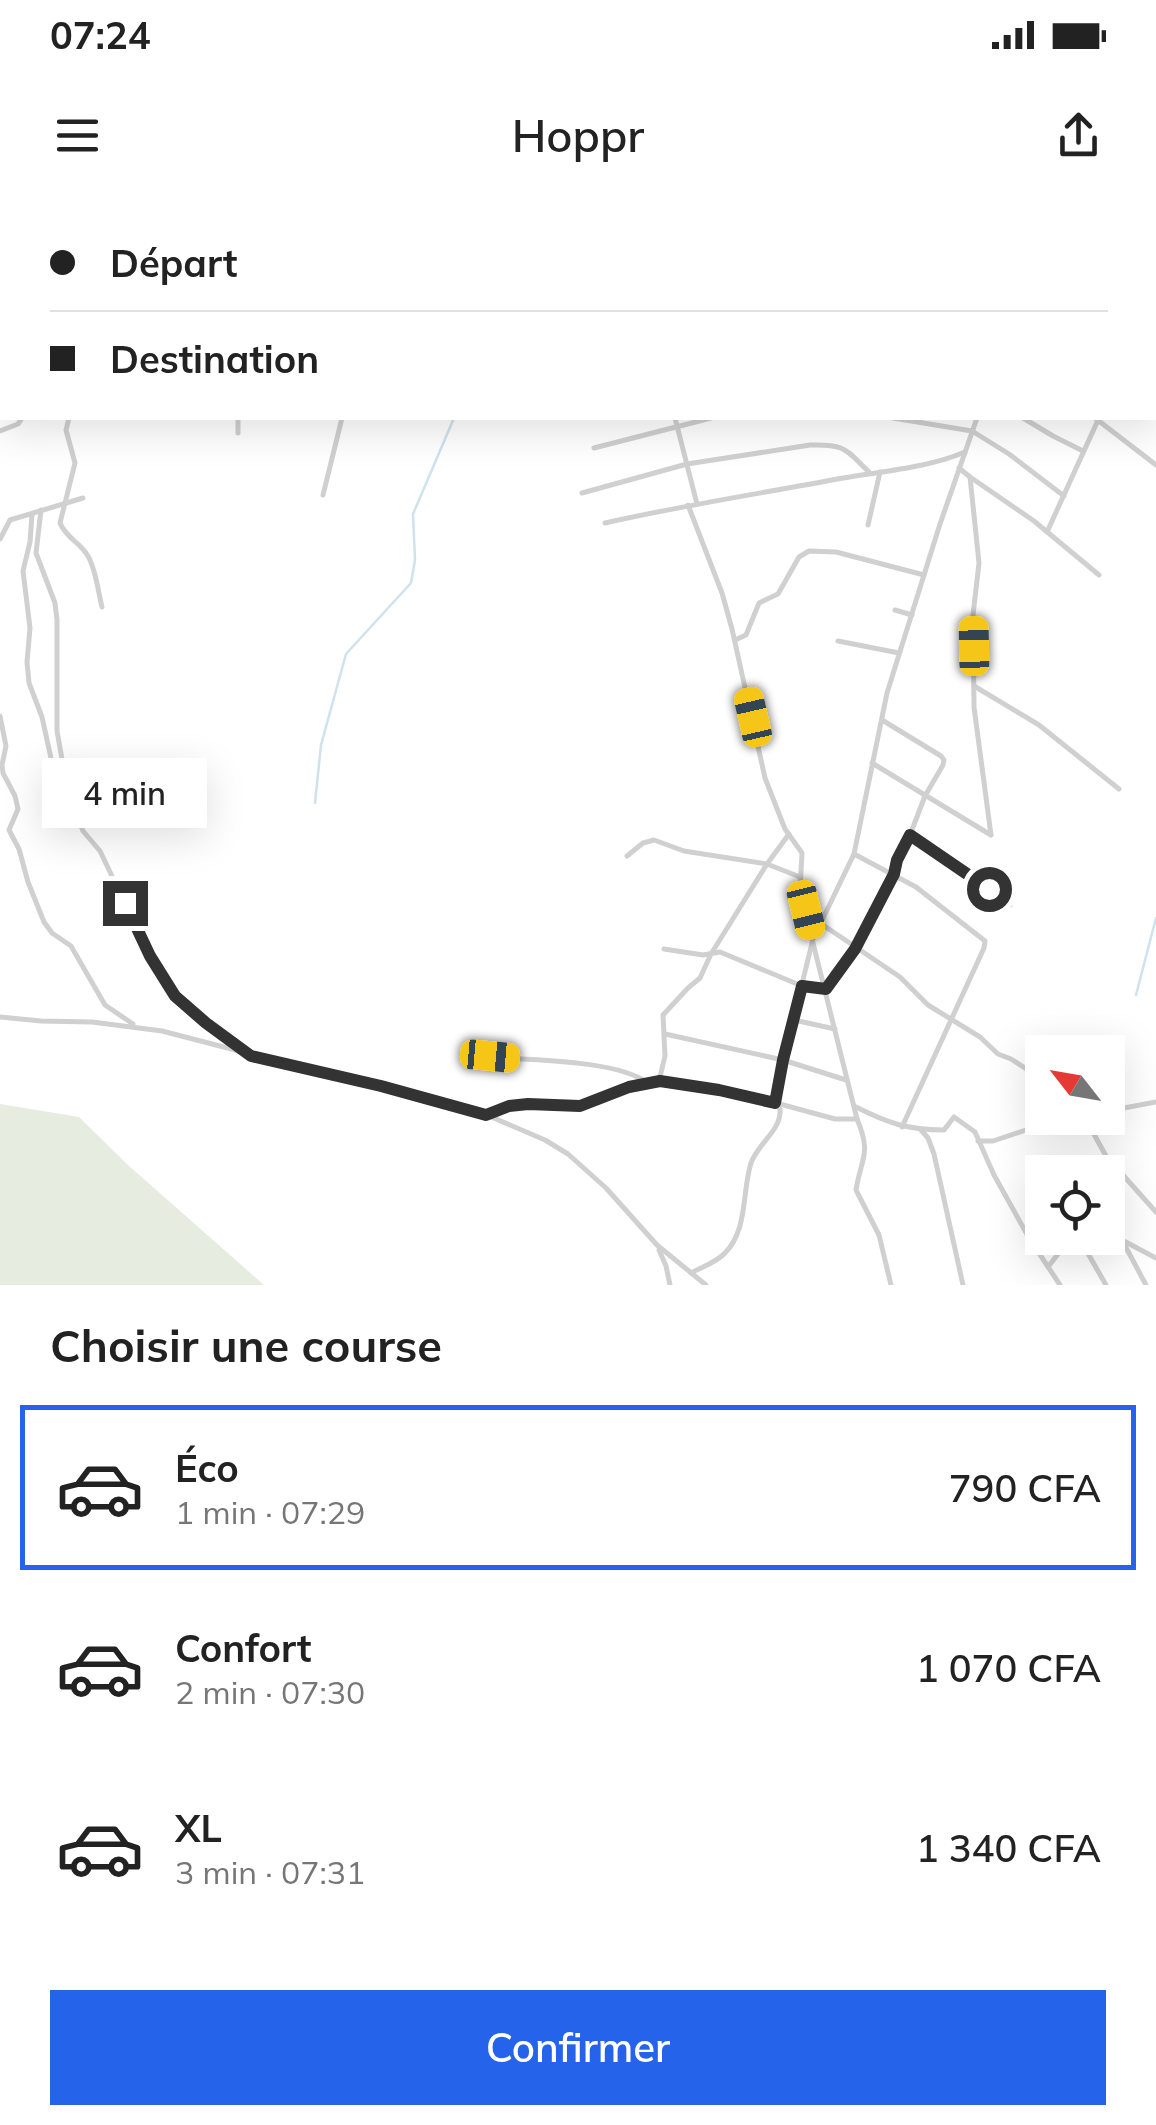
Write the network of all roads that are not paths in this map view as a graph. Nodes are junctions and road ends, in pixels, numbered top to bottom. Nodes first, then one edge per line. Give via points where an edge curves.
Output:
1 (68, 420) edge
2 (238, 420) edge
3 (341, 420) edge
4 (905, 420) edge
5 (976, 420) edge
6 (1026, 420) edge
7 (1097, 420) edge
8 (1100, 420) edge
9 (676, 421) edge
10 (972, 431) junction
11 (238, 433) dead end
12 (594, 448) dead end
13 (1084, 451) junction
14 (965, 452) junction
15 (687, 464) junction
16 (1156, 465) edge
17 (960, 468) junction
18 (880, 472) junction
19 (870, 474) junction
20 (970, 477) junction
21 (582, 493) dead end
22 (322, 495) dead end
23 (1064, 496) junction
24 (84, 498) dead end
25 (64, 504) junction
26 (697, 504) junction
27 (688, 506) junction
28 (41, 510) junction
29 (32, 514) junction
30 (605, 524) dead end
31 (868, 525) dead end
32 (1047, 532) junction
33 (0, 539) edge
34 (924, 575) junction
35 (1099, 575) dead end
36 (102, 606) dead end
37 (895, 610) dead end
38 (912, 614) junction
39 (735, 640) junction
40 (838, 641) dead end
41 (900, 654) junction
42 (974, 686) junction
43 (0, 716) edge
44 (882, 720) junction
45 (872, 764) junction
46 (1119, 789) dead end
47 (926, 796) junction
48 (82, 828) junction
49 (789, 834) junction
50 (910, 835) junction
51 (854, 854) junction
52 (627, 856) dead end
53 (766, 864) junction
54 (894, 874) junction
55 (800, 878) junction
56 (1010, 904) dead end
57 (820, 923) junction
58 (813, 939) junction
59 (664, 949) dead end
60 (855, 949) junction
61 (711, 954) junction
62 (802, 986) junction
63 (826, 989) junction
64 (0, 1017) edge
65 (952, 1018) junction
66 (794, 1020) junction
67 (136, 1026) junction
68 (835, 1029) junction
69 (665, 1034) junction
70 (251, 1056) junction
71 (490, 1056) dead end
72 (783, 1060) junction
73 (1025, 1067) edge
74 (848, 1080) junction
75 (660, 1081) junction
76 (648, 1083) junction
77 (1156, 1102) edge
78 (775, 1103) junction
79 (854, 1106) junction
80 (1125, 1108) edge
81 (486, 1115) junction
82 (857, 1119) junction
83 (902, 1127) junction
84 (921, 1130) junction
85 (1025, 1130) edge
86 (978, 1141) junction
87 (993, 1141) junction
88 (985, 1155) junction
89 (1125, 1177) edge
90 (1156, 1212) edge
91 (1025, 1229) edge
92 (1125, 1242) edge
93 (657, 1246) junction
94 (1125, 1246) edge
95 (1040, 1255) edge
96 (1056, 1255) edge
97 (1089, 1255) edge
98 (1156, 1258) edge
99 (1048, 1267) junction
100 (691, 1272) junction
101 (670, 1285) edge
102 (706, 1285) edge
103 (891, 1285) edge
104 (963, 1285) edge
105 (1060, 1285) edge
106 (1106, 1285) edge
107 (1146, 1285) edge

1 - 25 street via 75,463
2 - 11 street
3 - 22 street
4 - 10 street
5 - 10 street
6 - 13 street
7 - 13 street
8 - 16 street
9 - 12 street
9 - 15 street
10 - 14 street
10 - 23 street
13 - 23 street
14 - 17 street
14 - 18 street
15 - 19 street via 826,444 845,448
15 - 21 street
15 - 26 street
17 - 20 street
17 - 34 street
18 - 19 street
18 - 31 street
19 - 26 street
20 - 32 street
20 - 42 street via 979,563
23 - 32 street
24 - 25 street
25 - 28 street
25 - 36 street via 61,528 90,558
26 - 27 street
27 - 30 street
27 - 39 street
28 - 29 street
28 - 48 street via 36,553 57,620 57,732
29 - 33 street via 10,520
29 - 48 street via 23,571 29,682 58,790
32 - 35 street
34 - 38 street
34 - 39 street via 810,551 799,557 778,594 759,603 746,635
37 - 38 street
38 - 41 street
39 - 49 street via 765,778
40 - 41 street
41 - 44 street
42 - 46 street via 1039,726
42 - 47 street via 992,836
43 - 67 street via 3,772 18,809 9,832 43,920 72,946 105,1005
44 - 45 street
44 - 47 street via 944,760
45 - 47 street
45 - 51 street
47 - 50 street
48 - 70 street via 166,984
49 - 53 street
49 - 55 street via 802,853
50 - 54 street
50 - 56 street
51 - 54 street
51 - 57 street
52 - 53 street via 654,840
53 - 55 street
53 - 61 street
54 - 60 street
54 - 65 street via 985,942
55 - 58 street
57 - 58 street
57 - 60 street
58 - 62 street
58 - 63 street
59 - 61 street
60 - 63 street
60 - 65 street
61 - 62 street via 724,953
61 - 69 street via 700,978 664,1015
62 - 63 street
62 - 66 street
63 - 68 street
64 - 67 street
65 - 73 street
65 - 83 street
66 - 68 street
66 - 72 street
67 - 70 street
68 - 74 street
69 - 72 street
69 - 75 street
70 - 81 street
71 - 76 street via 600,1066
72 - 74 street
72 - 78 street
74 - 79 street
75 - 76 street
75 - 78 street
76 - 81 street via 580,1106 528,1104
77 - 80 street
78 - 82 street
78 - 100 street via 780,1121 752,1160 733,1242 725,1254
79 - 82 street
79 - 83 street
81 - 93 street via 568,1154
82 - 103 street via 866,1151 856,1190 879,1235
83 - 84 street
84 - 86 street via 944,1130 954,1117
84 - 104 street via 934,1154
85 - 87 street
86 - 87 street
86 - 88 street
87 - 88 street
88 - 91 street
89 - 90 street
92 - 98 street
93 - 100 street
93 - 101 street
94 - 107 street
95 - 99 street
96 - 99 street
97 - 106 street
99 - 105 street
100 - 102 street

